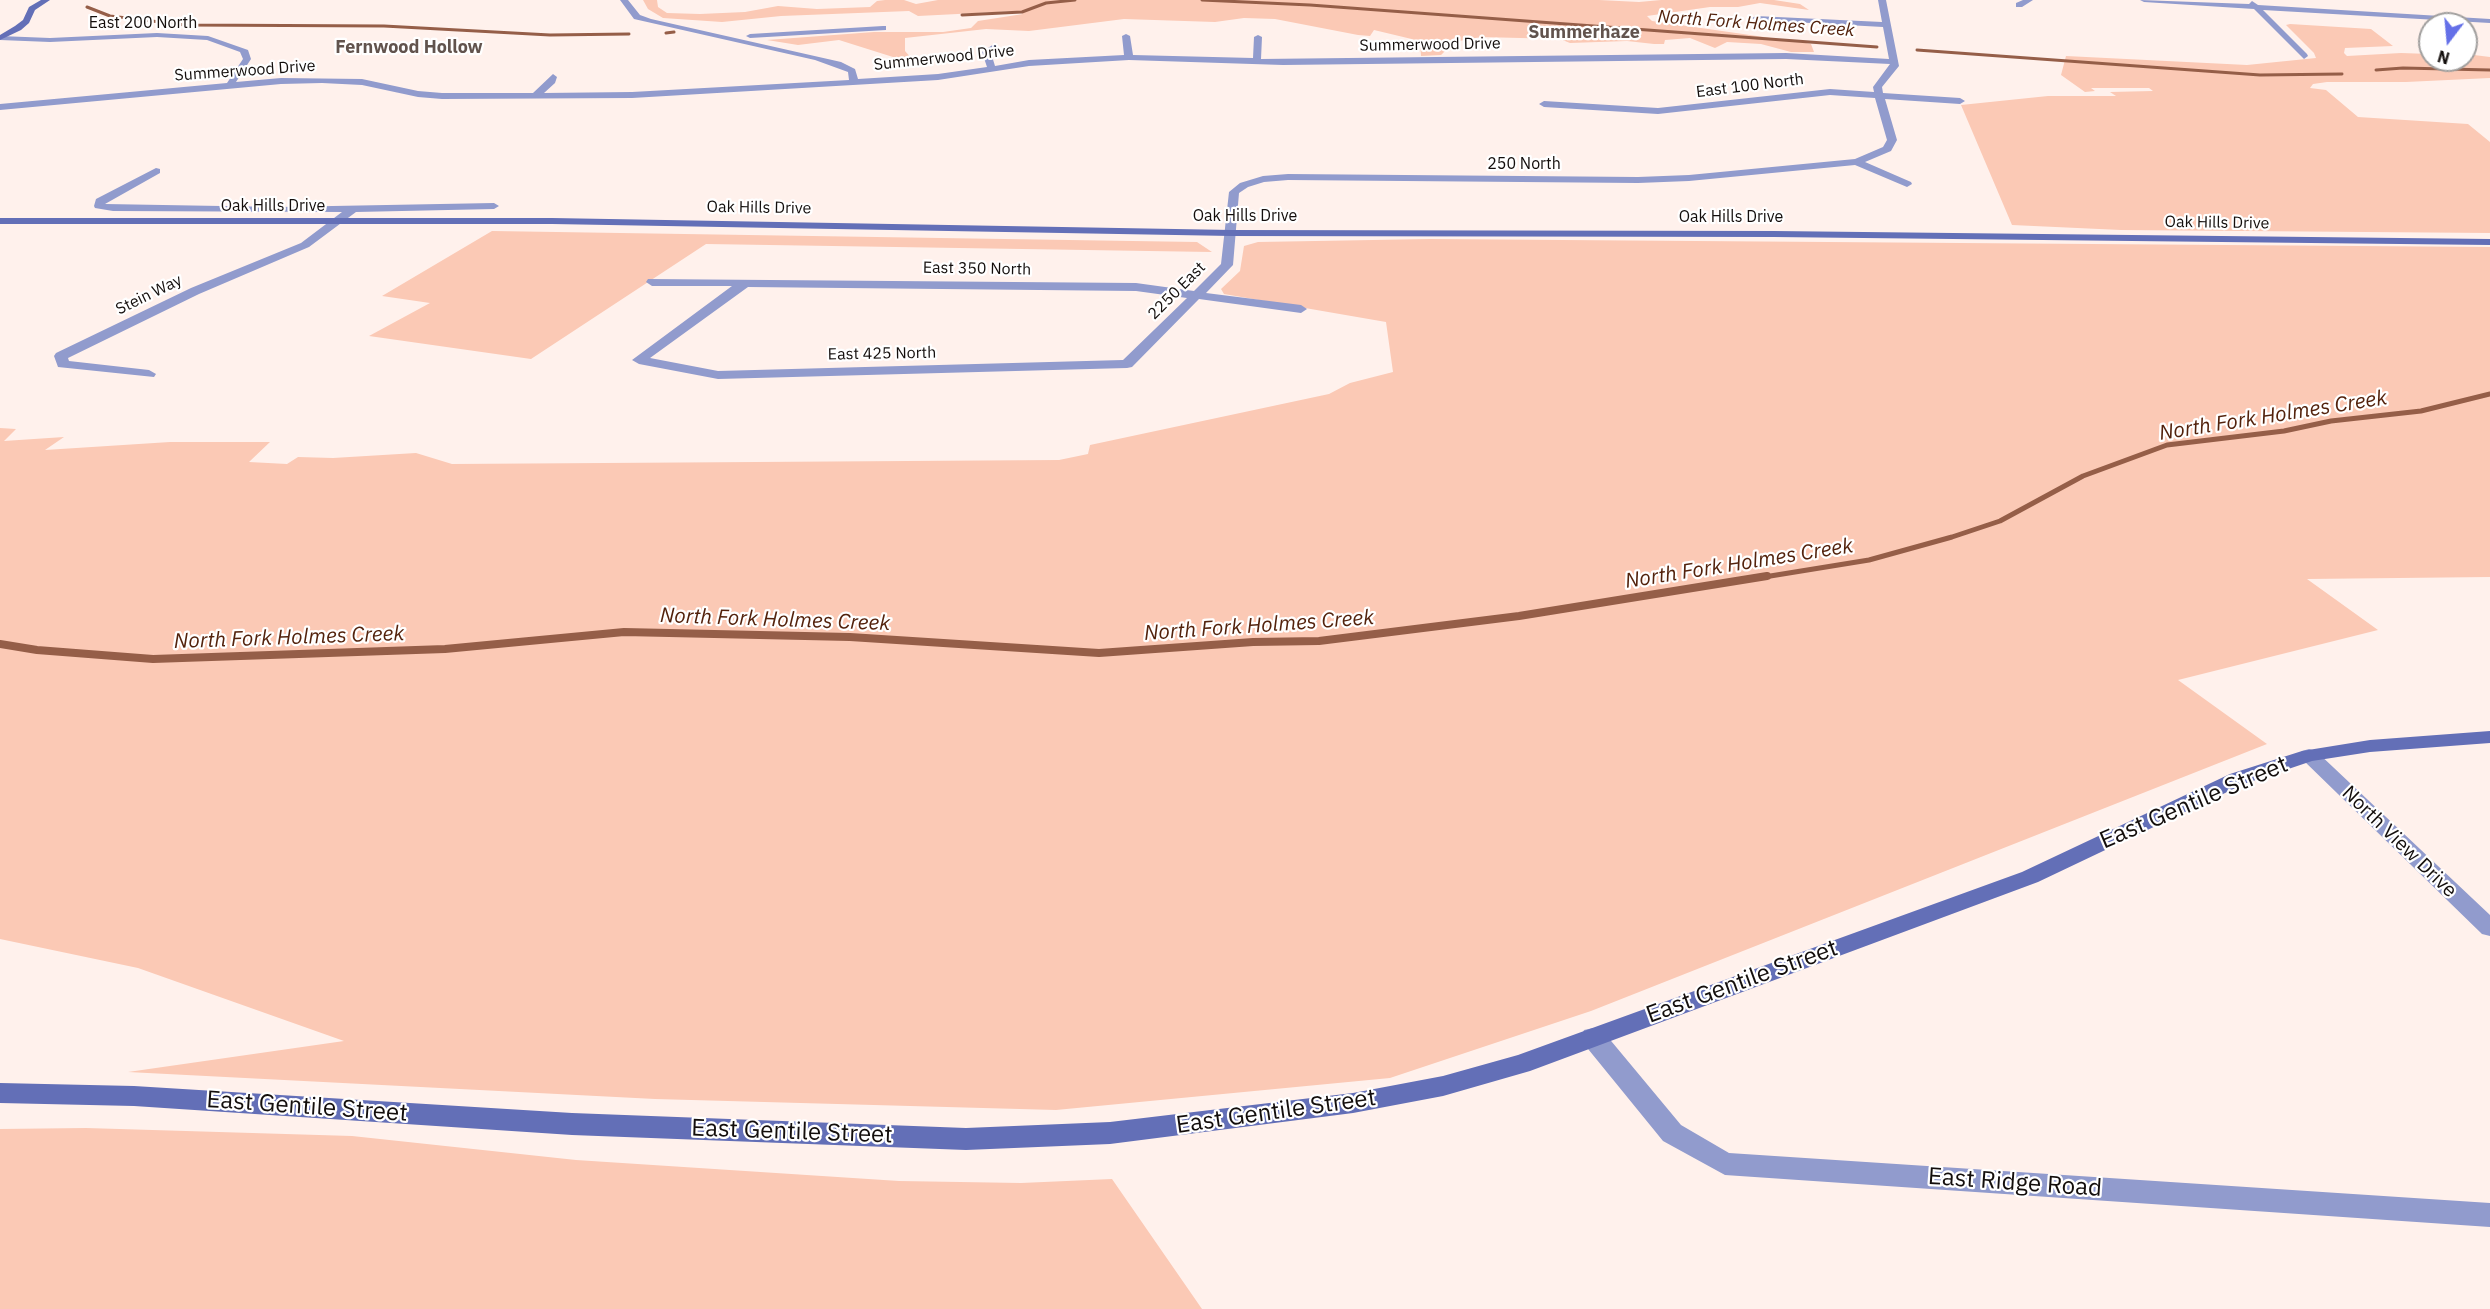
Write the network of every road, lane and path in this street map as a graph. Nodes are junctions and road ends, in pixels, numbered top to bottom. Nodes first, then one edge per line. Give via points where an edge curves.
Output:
1 (46, 0) edge
2 (624, 0) edge
3 (1882, 0) edge
4 (2029, 0) edge
5 (2144, 0) edge
6 (2248, 0) edge
7 (2019, 5) dead end
8 (2256, 7) junction
9 (2390, 7) dead end
10 (2401, 16) junction
11 (1756, 18) dead end
12 (2490, 21) edge
13 (1887, 25) junction
14 (883, 28) dead end
15 (1126, 36) dead end
16 (1258, 37) dead end
17 (0, 38) edge
18 (730, 38) junction
19 (994, 47) dead end
20 (2304, 56) dead end
21 (1129, 57) junction
22 (1257, 62) junction
23 (1894, 62) junction
24 (992, 69) junction
25 (554, 77) dead end
26 (854, 82) junction
27 (230, 86) junction
28 (1880, 96) junction
29 (533, 97) junction
30 (1960, 101) dead end
31 (1544, 104) dead end
32 (0, 107) edge
33 (1856, 162) junction
34 (157, 176) dead end
35 (1907, 184) dead end
36 (472, 197) dead end
37 (494, 206) dead end
38 (455, 207) junction
39 (354, 208) junction
40 (0, 221) edge
41 (336, 222) junction
42 (1232, 233) junction
43 (2490, 242) edge
44 (652, 282) dead end
45 (745, 283) junction
46 (1197, 294) junction
47 (1300, 309) dead end
48 (1127, 364) joint
49 (149, 374) dead end
50 (2490, 737) edge
51 (2309, 755) junction
52 (2490, 928) edge
53 (1593, 1037) junction
54 (0, 1093) edge
55 (2490, 1215) edge

1 - 17 main road via 32,9 23,25
2 - 18 street via 643,19
3 - 13 street
4 - 7 street
5 - 8 street
6 - 8 street
8 - 10 street
8 - 20 street
9 - 10 street
10 - 12 street
11 - 13 street
13 - 23 street
14 - 18 street
15 - 21 street
16 - 22 street
17 - 27 street, East 200 North via 208,38 244,50 247,59
18 - 26 street via 838,64 852,71
19 - 24 street via 986,52
21 - 22 street, Summerwood Drive
21 - 24 street, Summerwood Drive
22 - 23 street, Summerwood Drive via 1786,56
23 - 28 street via 1892,72 1877,87
24 - 26 street, Summerwood Drive
25 - 29 street
26 - 29 street, Summerwood Drive via 642,95
27 - 29 street, Summerwood Drive via 322,80 362,82 426,94
27 - 32 street, Summerwood Drive
28 - 30 street, East 100 North
28 - 31 street, East 100 North via 1830,92 1658,111
28 - 33 street via 1892,140 1887,149
33 - 35 street
33 - 42 street, 250 North via 1638,180 1263,179 1234,192
34 - 39 street via 138,181 100,201 99,206
36 - 38 street
37 - 38 street
38 - 39 street
39 - 41 street
40 - 41 main road, Oak Hills Drive
41 - 42 main road, Oak Hills Drive via 552,221
41 - 49 street, Stein Way via 305,245 195,291 61,356 63,364
42 - 43 main road, Oak Hills Drive
42 - 46 street, 2250 East via 1227,265
44 - 45 street, East 350 North
45 - 46 street, East 350 North via 1136,287
45 - 48 street, East 425 North via 639,360 718,375
46 - 47 street, East 350 North
46 - 48 street, 2250 East
50 - 51 main road, East Gentile Street
51 - 52 street, North View Drive
51 - 53 main road, East Gentile Street via 2196,797 2030,877
53 - 54 main road, East Gentile Street via 1521,1064 1443,1086 1353,1103 1110,1133 977,1138 572,1124 134,1096
53 - 55 street, East Ridge Road via 1672,1133 1725,1164

